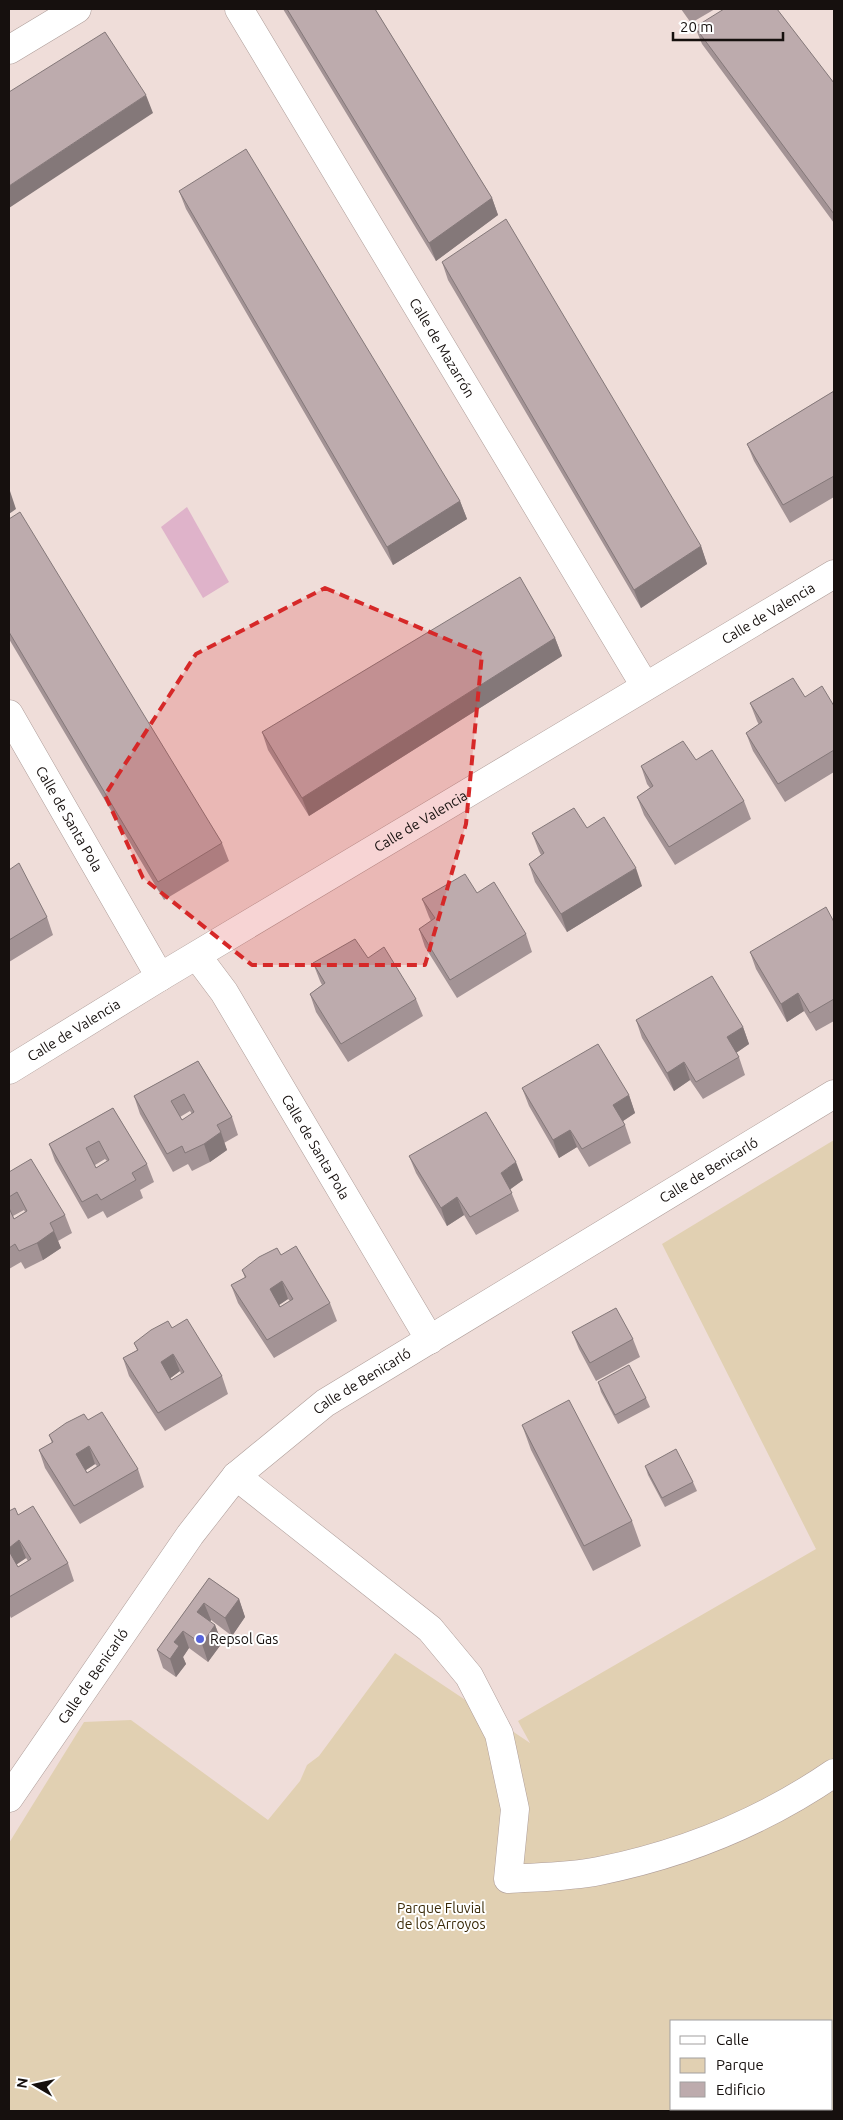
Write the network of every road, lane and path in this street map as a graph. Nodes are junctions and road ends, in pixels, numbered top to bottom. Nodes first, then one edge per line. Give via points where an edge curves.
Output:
1 (77, 9) edge
2 (238, 9) edge
3 (9, 50) edge
4 (834, 574) edge
5 (645, 686) junction
6 (9, 714) edge
7 (197, 956) junction
8 (160, 977) junction
9 (9, 1070) edge
10 (834, 1094) edge
11 (430, 1340) junction
12 (236, 1476) junction
13 (834, 1773) edge
14 (9, 1798) edge

1 - 3 street
2 - 5 street, Calle de Mazarrón
4 - 5 street, Calle de Valencia
5 - 7 street, Calle de Valencia
6 - 8 street, Calle de Santa Pola
7 - 8 street, Calle de Valencia
7 - 11 street, Calle de Santa Pola via 224,992
8 - 9 street, Calle de Valencia
10 - 11 street, Calle de Benicarló
11 - 12 street, Calle de Benicarló via 325,1402
12 - 13 street via 430,1630 469,1676 499,1734 515,1808 508,1879 598,1872 680,1850 742,1825 805,1793
12 - 14 street, Calle de Benicarló via 190,1535

